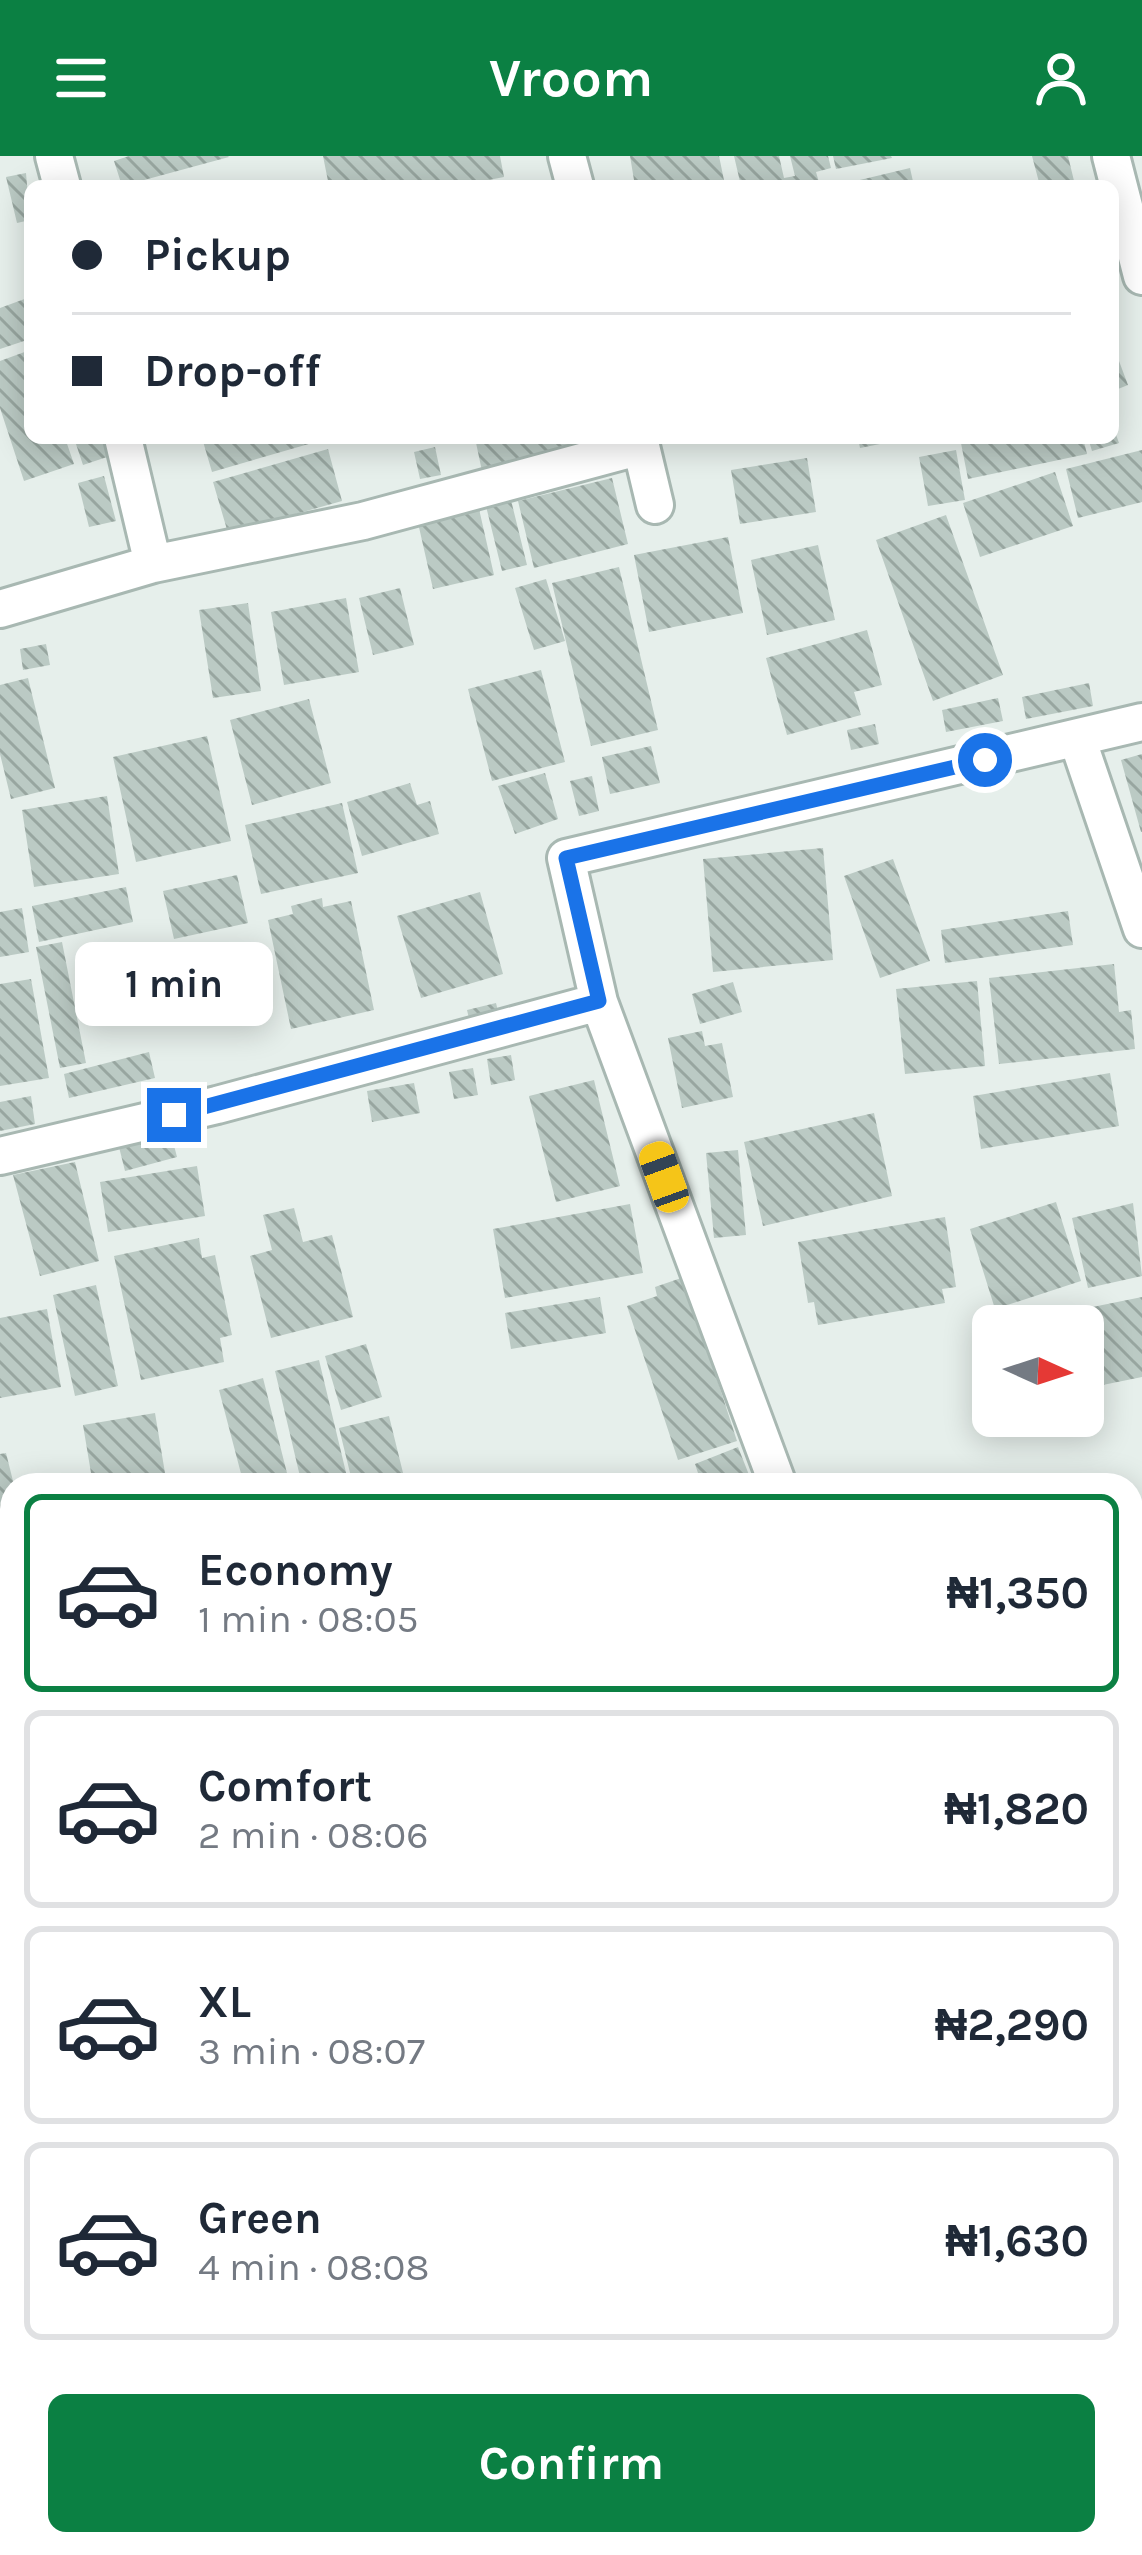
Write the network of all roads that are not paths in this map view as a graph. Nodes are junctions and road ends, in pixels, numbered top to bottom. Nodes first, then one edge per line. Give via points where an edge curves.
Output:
1 (1119, 187) edge
2 (1142, 276) edge
3 (124, 444) edge
4 (633, 444) edge
5 (640, 444) edge
6 (655, 505) dead end
7 (153, 564) junction
8 (0, 609) edge
9 (1142, 722) edge
10 (1077, 738) junction
11 (1142, 929) edge
12 (599, 1001) junction
13 (0, 1156) edge
14 (774, 1473) edge

1 - 2 street
3 - 7 street
4 - 7 street via 363,521
5 - 6 street
7 - 8 street
9 - 10 street
10 - 11 street
10 - 12 street via 566,858
12 - 13 street
12 - 14 street

